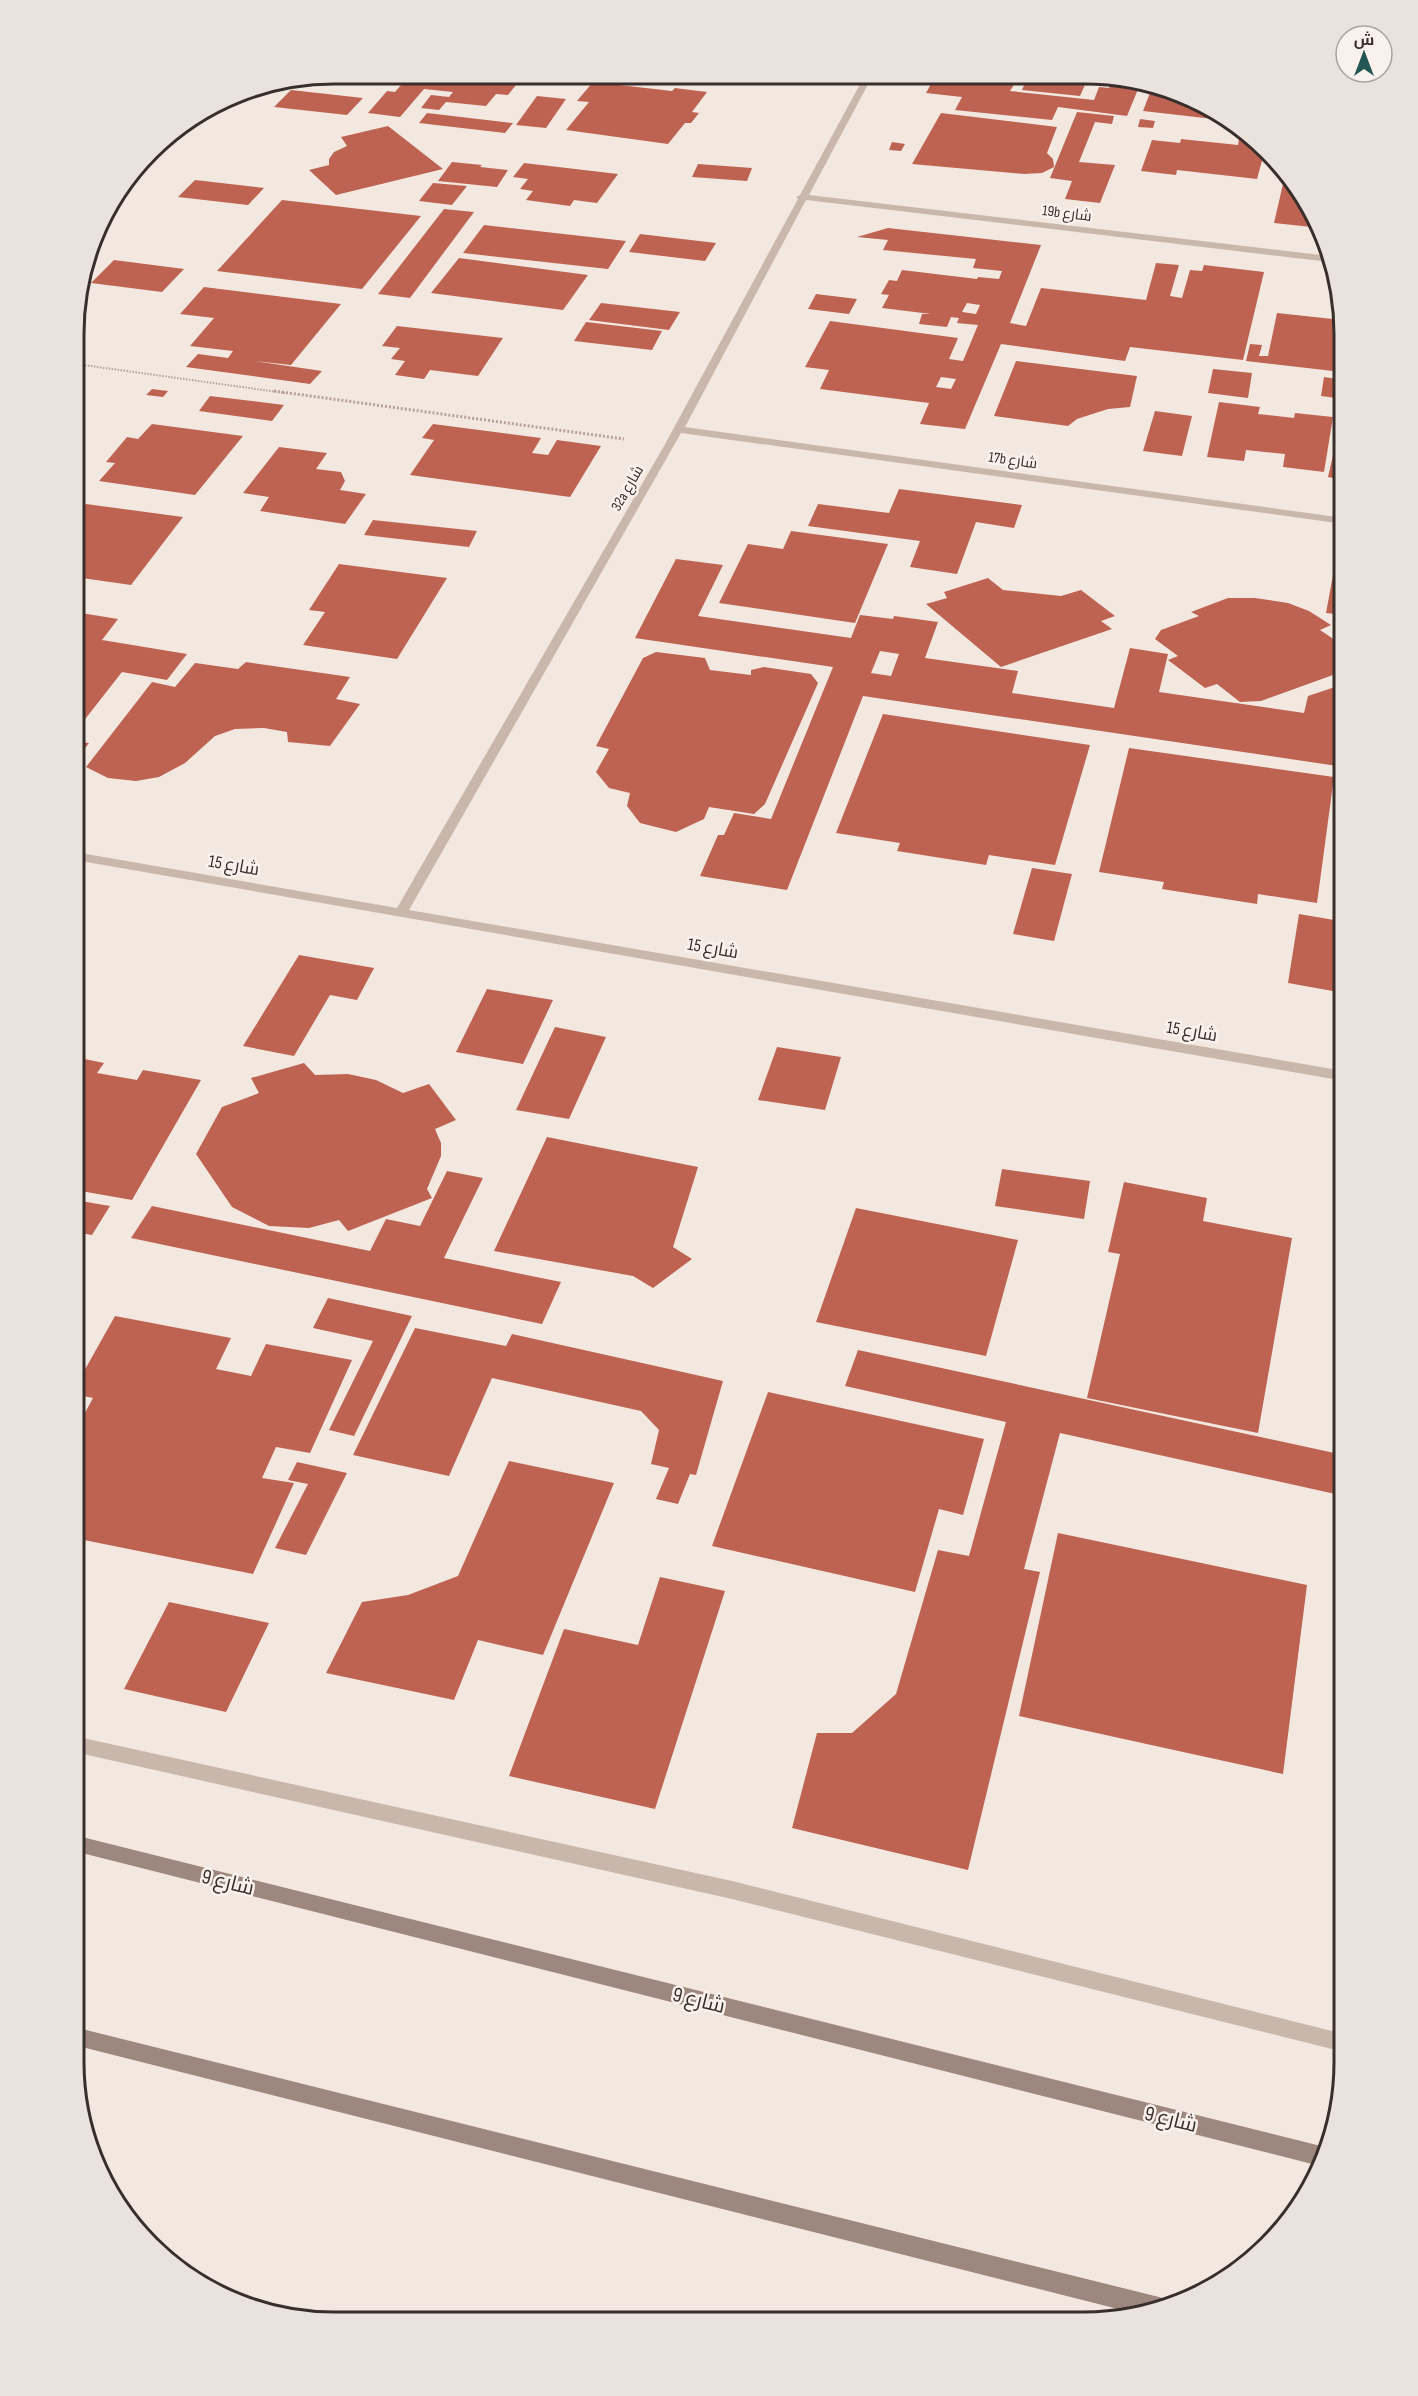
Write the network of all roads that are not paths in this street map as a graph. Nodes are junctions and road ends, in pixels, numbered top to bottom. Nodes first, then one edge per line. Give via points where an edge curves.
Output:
1 (864, 84) edge
2 (801, 197) junction
3 (1322, 258) edge
4 (677, 429) junction
5 (1334, 520) edge
6 (84, 858) edge
7 (402, 911) junction
8 (1334, 1074) edge
9 (84, 1746) edge
10 (84, 1846) edge
11 (84, 2039) edge
12 (1334, 2040) edge
13 (1316, 2155) edge
14 (1144, 2304) edge

1 - 2 street, 32a شارع
2 - 3 street, 19b شارع
2 - 4 street, 32a شارع
4 - 5 street, 17b شارع
4 - 7 street, 32a شارع
6 - 7 street, شارع 15
7 - 8 street, شارع 15
9 - 12 street via 732,1890
10 - 13 street, شارع 9
11 - 14 street

